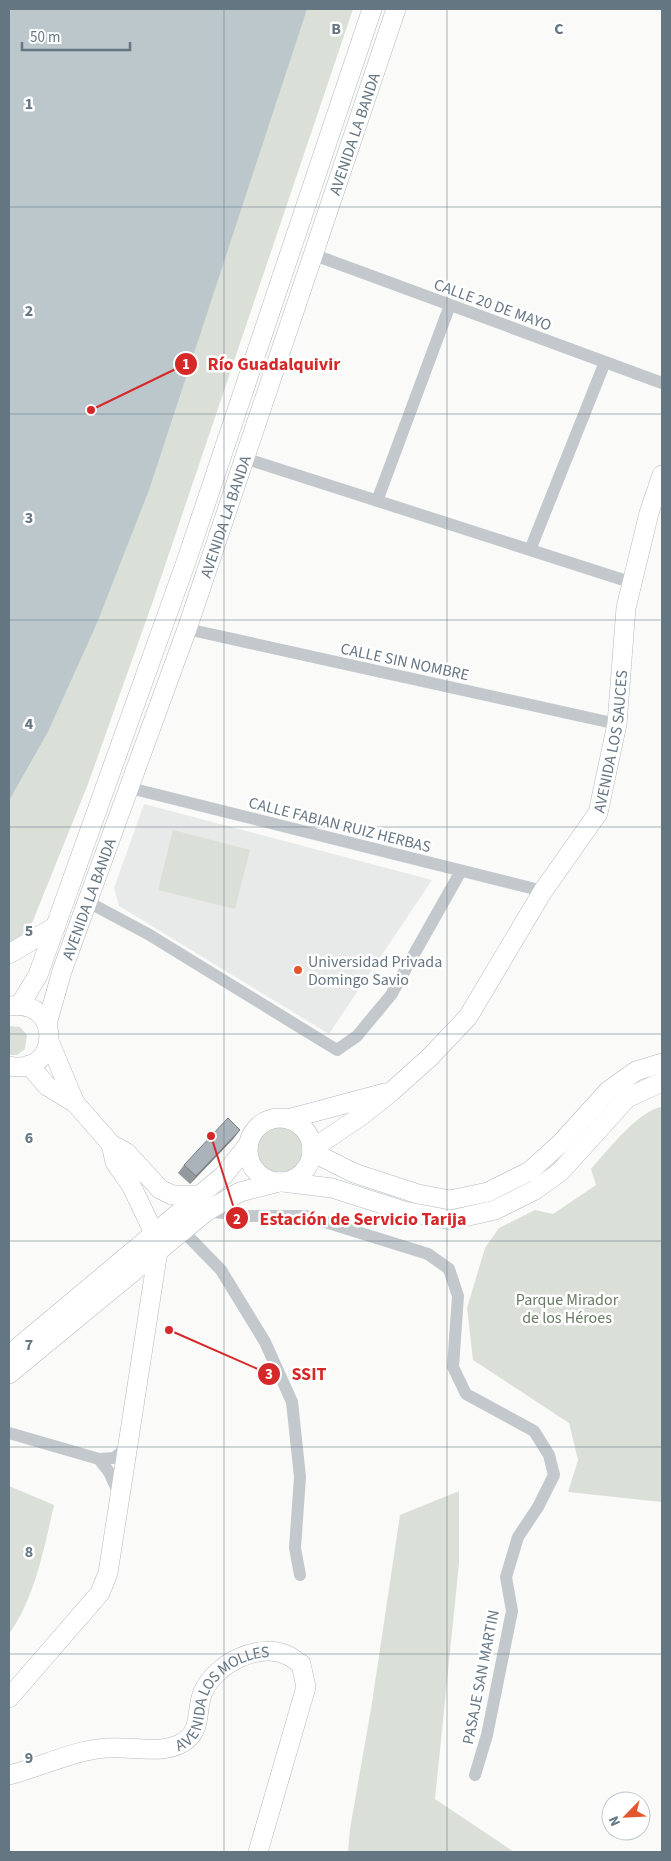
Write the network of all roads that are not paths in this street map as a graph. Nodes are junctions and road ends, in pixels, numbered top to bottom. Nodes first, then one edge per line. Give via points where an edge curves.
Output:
1 (372, 9) edge
2 (396, 9) edge
3 (312, 254) junction
4 (450, 305) junction
5 (605, 362) junction
6 (662, 383) edge
7 (244, 458) junction
8 (662, 475) edge
9 (377, 501) junction
10 (530, 550) junction
11 (633, 583) junction
12 (187, 629) junction
13 (617, 724) junction
14 (130, 788) junction
15 (461, 871) junction
16 (543, 891) junction
17 (88, 902) junction
18 (56, 926) junction
19 (9, 954) edge
20 (12, 1005) edge
21 (48, 1032) junction
22 (662, 1063) edge
23 (16, 1070) edge
24 (662, 1082) edge
25 (391, 1092) junction
26 (75, 1103) junction
27 (288, 1119) junction
28 (111, 1144) junction
29 (248, 1145) junction
30 (312, 1150) junction
31 (281, 1182) junction
32 (203, 1203) junction
33 (182, 1230) junction
34 (159, 1243) junction
35 (9, 1355) edge
36 (9, 1374) edge
37 (9, 1433) edge
38 (128, 1447) junction
39 (99, 1459) junction
40 (121, 1497) junction
41 (300, 1575) dead end
42 (9, 1698) edge
43 (9, 1775) edge
44 (475, 1775) dead end
45 (258, 1852) edge

1 - 18 street, AVENIDA LA BANDA via 186,562
2 - 3 street, AVENIDA LA BANDA
3 - 4 street, CALLE 20 DE MAYO
3 - 7 street, AVENIDA LA BANDA
4 - 5 street, CALLE 20 DE MAYO
4 - 9 street
5 - 6 street, CALLE 20 DE MAYO
5 - 10 street
7 - 9 street
7 - 12 street, AVENIDA LA BANDA
8 - 11 street, AVENIDA LOS SAUCES
9 - 10 street
10 - 11 street
11 - 13 street, AVENIDA LOS SAUCES via 626,608
12 - 13 street, CALLE SIN NOMBRE
12 - 14 street, AVENIDA LA BANDA
13 - 16 street, AVENIDA LOS SAUCES via 598,813
14 - 15 street, CALLE FABIAN RUIZ HERBAS
14 - 17 street, AVENIDA LA BANDA
15 - 16 street, CALLE FABIAN RUIZ HERBAS
15 - 17 street via 391,995 357,1036 336,1050 148,934
16 - 25 street, AVENIDA LOS SAUCES via 468,1017 430,1058
17 - 21 street, AVENIDA LA BANDA via 62,971
18 - 19 street
18 - 20 street, AVENIDA LA BANDA via 35,982
20 - 21 street via 36,1011
21 - 23 street, AVENIDA LA BANDA via 42,1056
21 - 26 street
22 - 30 street via 636,1071 608,1091 530,1171 488,1192 450,1200 418,1194 354,1173
23 - 26 street
24 - 31 street via 627,1098 560,1172 535,1190 496,1210 451,1220 404,1211 332,1188
25 - 27 street, AVENIDA LOS SAUCES
25 - 30 street, AVENIDA LOS SAUCES
26 - 28 street
27 - 29 street via 278,1118 264,1123 252,1135
27 - 30 street via 305,1130
28 - 32 street via 127,1153 160,1189
28 - 34 street via 115,1162 131,1185
29 - 31 street via 252,1166 259,1175
29 - 32 street
30 - 31 street via 310,1163 303,1172 294,1179
31 - 32 street
32 - 33 street
32 - 34 street
32 - 44 street, PASAJE SAN MARTIN via 246,1216 306,1216 428,1254 449,1269 458,1296 453,1367 466,1394 534,1431 549,1455 554,1475 538,1508 518,1537 506,1577 512,1611 487,1735
33 - 34 street
33 - 41 street via 221,1270 265,1342 292,1402 300,1477 295,1548
34 - 35 street
34 - 36 street
34 - 38 street
37 - 39 street
38 - 39 street via 114,1458
38 - 40 street
39 - 40 street
40 - 42 street via 108,1573 100,1593
43 - 45 street, AVENIDA LOS MOLLES via 88,1751 161,1749 182,1743 197,1728 202,1694 212,1676 241,1657 262,1651 288,1655 301,1664 306,1687

